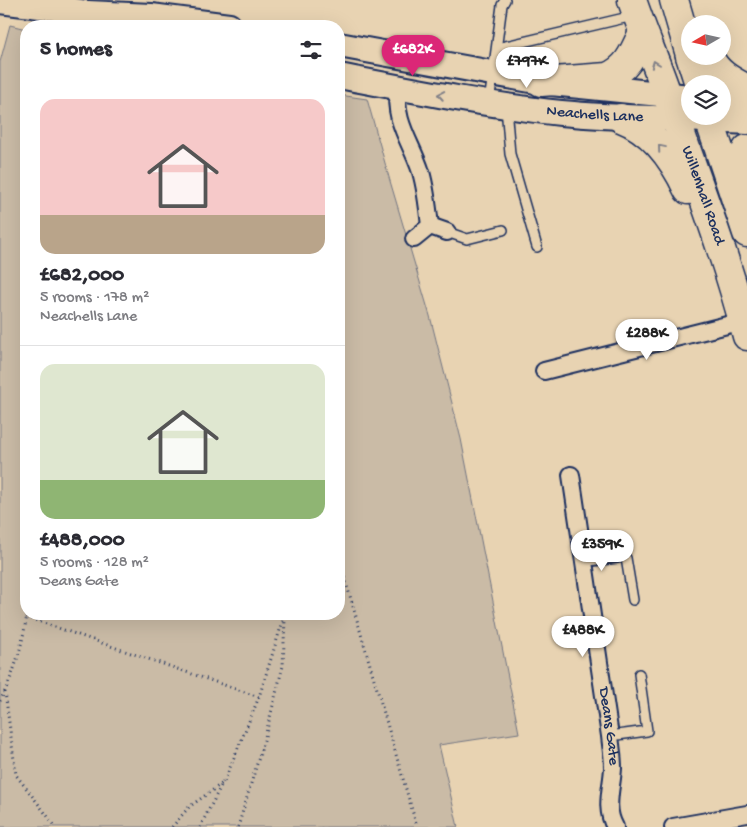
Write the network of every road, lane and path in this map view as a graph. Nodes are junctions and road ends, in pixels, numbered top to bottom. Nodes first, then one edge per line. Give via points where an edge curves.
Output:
1 (505, 0) edge
2 (674, 0) edge
3 (688, 0) edge
4 (0, 1) edge
5 (88, 13) junction
6 (693, 15) edge
7 (637, 16) edge
8 (106, 20) edge
9 (178, 20) edge
10 (681, 24) edge
11 (345, 45) edge
12 (497, 48) junction
13 (404, 56) junction
14 (714, 65) edge
15 (494, 72) junction
16 (345, 77) edge
17 (540, 82) junction
18 (398, 87) junction
19 (747, 89) edge
20 (747, 103) edge
21 (677, 104) edge
22 (498, 105) junction
23 (731, 107) edge
24 (731, 117) edge
25 (621, 118) junction
26 (747, 122) edge
27 (716, 125) edge
28 (747, 149) edge
29 (736, 200) junction
30 (430, 226) junction
31 (503, 230) dead end
32 (447, 232) joint
33 (747, 233) edge
34 (414, 239) dead end
35 (537, 247) dead end
36 (742, 319) edge
37 (544, 371) dead end
38 (572, 475) dead end
39 (617, 554) joint
40 (584, 558) junction
41 (345, 579) edge
42 (633, 600) dead end
43 (26, 620) edge
44 (41, 620) edge
45 (283, 620) edge
46 (285, 620) edge
47 (639, 674) dead end
48 (5, 692) junction
49 (258, 696) junction
50 (0, 701) edge
51 (610, 736) junction
52 (224, 782) junction
53 (747, 814) edge
54 (56, 827) edge
55 (172, 827) edge
56 (200, 827) edge
57 (238, 827) edge
58 (417, 827) edge
59 (615, 827) edge
60 (673, 827) edge

1 - 12 lane
2 - 10 highway
3 - 6 highway
4 - 5 street, bridge
5 - 8 street
5 - 9 street
7 - 12 lane
7 - 17 highway via 631,60 616,74
21 -> 7 highway, Willenhall Road
11 - 13 street, Neachells Lane
12 - 15 lane
13 - 15 street, Neachells Lane
13 - 18 street
14 - 19 highway via 728,79
15 - 17 street, Neachells Lane
15 - 22 lane
16 - 18 street, Neachells Lane
17 - 21 street, Neachells Lane
22 -> 18 street, Neachells Lane
18 - 30 street via 398,116 421,172
20 - 23 street
21 - 25 street, Neachells Lane
21 - 36 highway, Willenhall Road via 690,157
22 - 25 street, Neachells Lane
22 - 35 lane
24 - 26 street
36 -> 25 highway via 684,182 648,133
27 - 29 highway, Willenhall Road
28 - 29 highway via 742,159
29 - 33 highway, Willenhall Road
30 - 32 street
30 - 34 street
31 - 32 lane via 467,239
36 - 37 street
38 - 40 street, Deans Gate
39 - 40 street
39 - 42 lane via 626,558
40 - 51 street, Deans Gate
41 - 58 path
43 - 48 path via 23,640
44 - 49 path
45 - 49 path
46 - 57 path via 283,666
47 - 51 lane via 648,731
48 - 50 path
48 - 54 path via 16,775
49 - 52 path
51 - 59 street, Deans Gate via 613,765 609,799
52 - 55 path via 189,807
52 - 56 path
53 - 60 street

